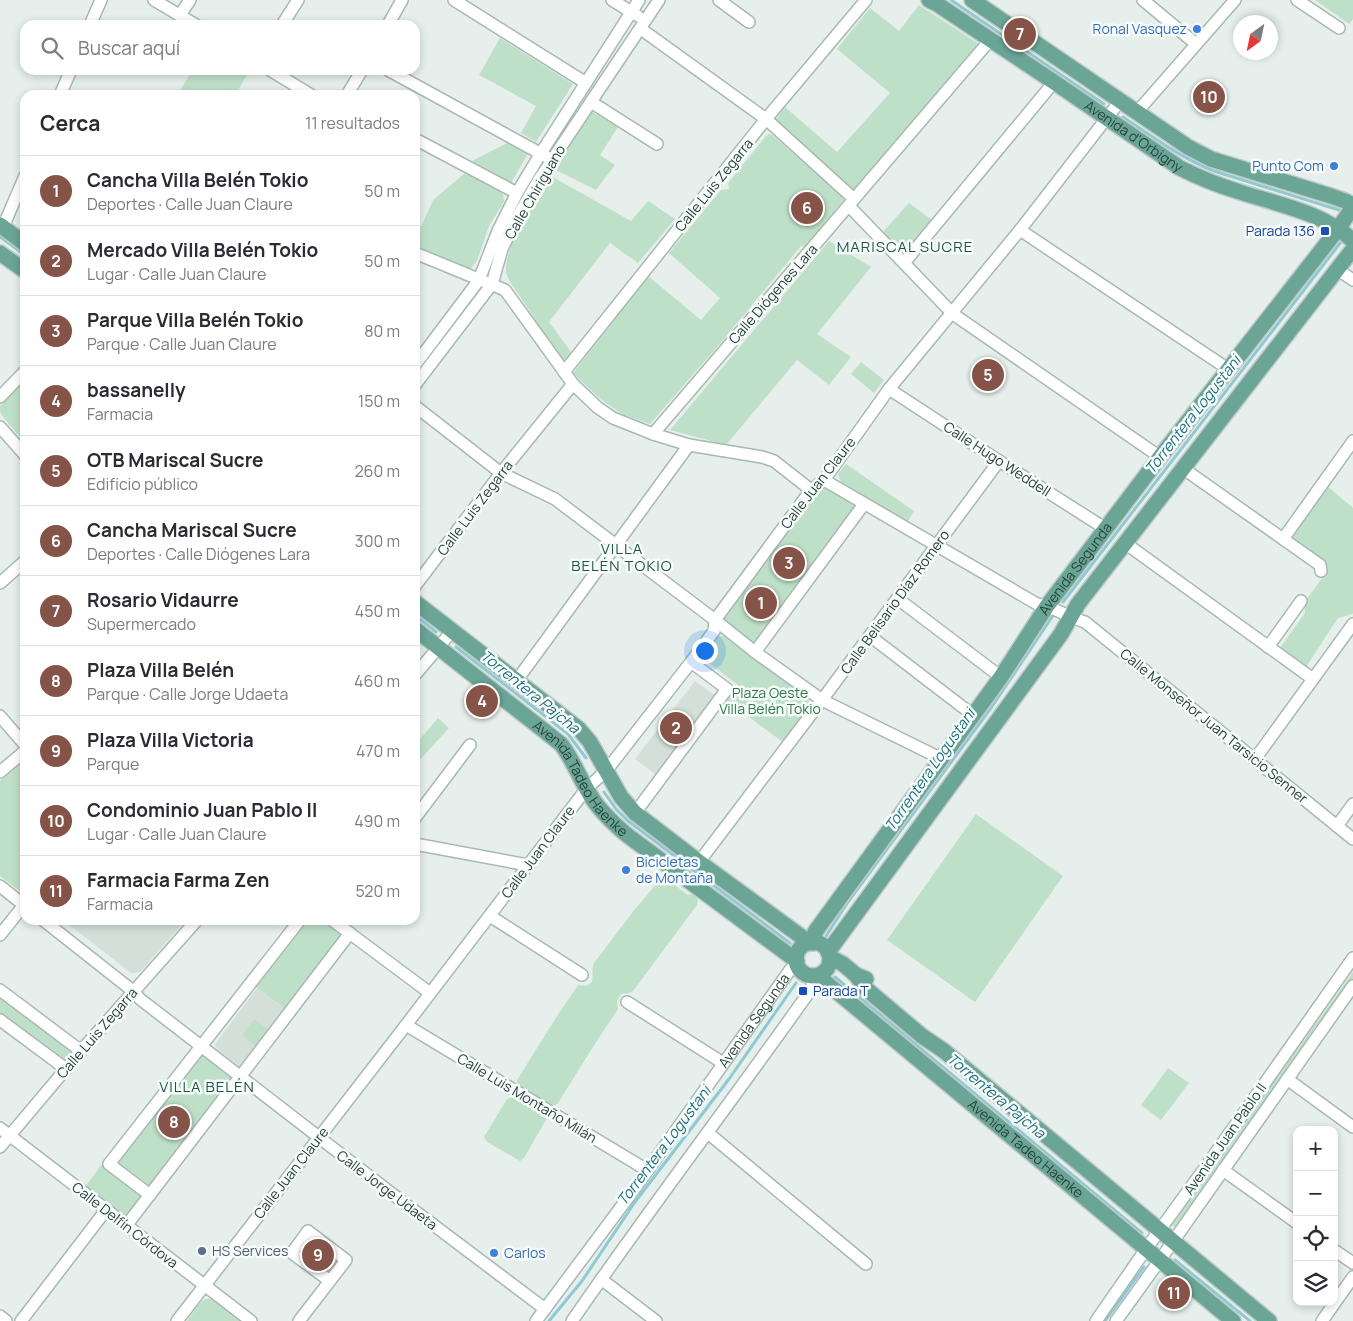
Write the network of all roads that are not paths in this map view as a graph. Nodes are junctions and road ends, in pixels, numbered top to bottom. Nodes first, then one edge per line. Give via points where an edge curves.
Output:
1 (101, 0) edge
2 (154, 0) edge
3 (190, 0) edge
4 (298, 0) edge
5 (402, 0) edge
6 (454, 0) edge
7 (612, 0) edge
8 (639, 0) edge
9 (659, 0) edge
10 (719, 0) edge
11 (866, 0) edge
12 (929, 0) edge
13 (1143, 0) edge
14 (1235, 0) edge
15 (1297, 0) edge
16 (974, 1) edge
17 (632, 12) junction
18 (180, 16) junction
19 (92, 20) edge
20 (187, 20) edge
21 (285, 20) edge
22 (391, 20) edge
23 (749, 22) dead end
24 (643, 25) junction
25 (1339, 28) dead end
26 (991, 40) junction
27 (1196, 44) junction
28 (69, 75) edge
29 (278, 75) edge
30 (359, 75) edge
31 (397, 75) edge
32 (1054, 82) junction
33 (586, 83) junction
34 (62, 90) edge
35 (303, 90) edge
36 (350, 90) edge
37 (1120, 101) junction
38 (590, 102) junction
39 (1137, 112) junction
40 (1107, 118) junction
41 (766, 120) junction
42 (420, 142) edge
43 (656, 144) dead end
44 (541, 153) junction
45 (553, 160) junction
46 (20, 186) edge
47 (517, 193) junction
48 (852, 202) junction
49 (1353, 206) edge
50 (1, 226) edge
51 (1338, 229) junction
52 (1020, 230) junction
53 (20, 240) edge
54 (1353, 241) edge
55 (1353, 249) edge
56 (0, 253) edge
57 (420, 255) edge
58 (904, 263) junction
59 (20, 267) edge
60 (1338, 270) junction
61 (479, 280) junction
62 (1353, 280) edge
63 (492, 284) junction
64 (952, 314) junction
65 (420, 358) edge
66 (1228, 369) junction
67 (564, 372) junction
68 (20, 376) edge
69 (420, 378) edge
70 (573, 384) junction
71 (890, 389) junction
72 (0, 397) edge
73 (420, 410) edge
74 (0, 426) edge
75 (653, 434) junction
76 (1353, 441) edge
77 (689, 445) junction
78 (20, 449) edge
79 (1160, 457) junction
80 (998, 461) junction
81 (1184, 469) junction
82 (501, 473) junction
83 (824, 480) junction
84 (811, 490) junction
85 (864, 504) junction
86 (1106, 529) junction
87 (1283, 539) junction
88 (1125, 543) junction
89 (616, 545) junction
90 (937, 545) junction
91 (20, 565) edge
92 (1321, 571) dead end
93 (420, 579) edge
94 (0, 583) edge
95 (898, 599) junction
96 (1302, 601) dead end
97 (420, 606) edge
98 (1047, 606) junction
99 (1071, 618) junction
100 (715, 620) junction
101 (1353, 624) edge
102 (453, 630) junction
103 (420, 633) edge
104 (870, 636) junction
105 (1268, 647) junction
106 (439, 648) junction
107 (755, 652) junction
108 (691, 662) junction
109 (420, 669) edge
110 (1000, 677) junction
111 (1312, 679) junction
112 (517, 680) junction
113 (822, 700) junction
114 (973, 715) junction
115 (0, 716) edge
116 (20, 739) edge
117 (470, 745) dead end
118 (20, 754) edge
119 (942, 759) junction
120 (1255, 759) junction
121 (606, 771) junction
122 (0, 772) edge
123 (586, 788) junction
124 (1353, 804) edge
125 (420, 811) edge
126 (635, 813) junction
127 (1337, 826) junction
128 (1353, 839) edge
129 (420, 845) edge
130 (699, 862) junction
131 (528, 865) junction
132 (0, 886) edge
133 (20, 902) edge
134 (20, 910) edge
135 (490, 916) junction
136 (49, 925) edge
137 (192, 925) edge
138 (296, 925) edge
139 (339, 925) edge
140 (350, 933) junction
141 (0, 935) edge
142 (812, 943) junction
143 (829, 954) junction
144 (1353, 958) edge
145 (797, 963) junction
146 (582, 975) dead end
147 (815, 976) junction
148 (1353, 986) edge
149 (0, 990) edge
150 (133, 991) junction
151 (430, 993) junction
152 (627, 1002) dead end
153 (0, 1020) edge
154 (406, 1025) junction
155 (200, 1046) junction
156 (81, 1051) junction
157 (723, 1063) junction
158 (66, 1069) junction
159 (240, 1077) junction
160 (1287, 1079) junction
161 (1353, 1126) edge
162 (5, 1131) edge
163 (708, 1133) junction
164 (318, 1137) junction
165 (0, 1147) edge
166 (647, 1170) junction
167 (1223, 1170) junction
168 (150, 1195) junction
169 (106, 1210) junction
170 (1293, 1220) edge
171 (126, 1226) junction
172 (1160, 1230) junction
173 (1173, 1241) junction
174 (1146, 1249) junction
175 (1338, 1253) edge
176 (1160, 1260) junction
177 (1353, 1263) edge
178 (866, 1264) dead end
179 (1353, 1277) edge
180 (601, 1279) junction
181 (330, 1281) junction
182 (204, 1285) junction
183 (545, 1309) junction
184 (0, 1316) edge
185 (6, 1321) edge
186 (21, 1321) edge
187 (176, 1321) edge
188 (251, 1321) edge
189 (299, 1321) edge
190 (536, 1321) edge
191 (572, 1321) edge
192 (656, 1321) edge
193 (1096, 1321) edge
194 (1116, 1321) edge
195 (1233, 1321) edge
196 (1270, 1321) edge
197 (1322, 1321) edge

1 - 19 street
2 - 18 street
3 - 18 street
4 - 21 street
5 - 22 street
6 - 33 street
7 - 17 street
8 - 17 street, Calle Chiriguano
9 - 24 street, Calle Chiriguano
10 - 23 street
11 - 41 street, Calle Luis Zegarra
12 - 26 main road, Avenida d'Orbigny
13 - 27 street
14 - 27 street
15 - 25 street
16 - 37 main road, Avenida d'Orbigny
17 - 24 street
17 - 33 street, Calle Chiriguano
18 - 20 street
24 - 38 street, Calle Chiriguano
24 - 41 street
26 - 32 main road, Avenida d'Orbigny
26 - 48 street, Calle Diógenes Lara
27 - 39 street
28 - 34 street
29 - 35 street
30 - 36 street
31 - 44 street
32 - 40 main road, Avenida d'Orbigny
32 - 58 street
33 - 44 street, Calle Chiriguano
37 - 39 main road, Avenida d'Orbigny
37 - 40 street, Calle Juan Claure
38 - 43 street
38 - 45 street, Calle Chiriguano
39 - 49 main road, Avenida d'Orbigny via 1211,159 1331,196
40 - 51 main road, Avenida d'Orbigny via 1200,178 1314,216
40 - 52 street, Calle Juan Claure
41 - 48 street
41 - 67 street, Calle Luis Zegarra
42 - 47 street
44 - 45 street
44 - 47 street, Calle Chiriguano
45 - 63 street, Calle Chiriguano via 516,219 502,249
46 - 50 street
47 - 61 street, Calle Chiriguano
48 - 58 street
48 - 75 street, Calle Diógenes Lara
49 - 51 main road, Avenida Segunda
50 - 53 main road
51 - 54 main road, Avenida d'Orbigny
51 - 66 main road, Avenida Segunda
52 - 64 street, Calle Juan Claure
52 - 66 street
55 - 60 main road, Avenida Segunda
56 - 59 main road
57 - 61 street
58 - 64 street
60 - 62 street
60 - 81 main road, Avenida Segunda
61 - 63 street
61 - 65 street, Calle Chiriguano
63 - 67 street via 505,290
63 - 69 street, Calle Chiriguano
64 - 71 street, Calle Juan Claure
64 - 79 street
66 - 79 main road, Avenida Segunda
67 - 70 street
68 - 72 street
70 - 75 street via 613,418
70 - 82 street, Calle Luis Zegarra
71 - 80 street, Calle Hugo Weddell
71 - 83 street, Calle Juan Claure
73 - 82 street
74 - 78 street
75 - 77 street
76 - 87 street
77 - 84 street via 774,461
77 - 89 street
79 - 86 main road, Avenida Segunda
80 - 86 street, Calle Hugo Weddell
80 - 90 street, Calle Belisario Díaz Romero
81 - 87 street
81 - 88 main road, Avenida Segunda
82 - 89 street via 555,500
82 - 93 street, Calle Luis Zegarra
83 - 84 street, Calle Juan Claure
83 - 85 street, Calle Monseñor Juan Tarsicio Senner
84 - 100 street, Calle Juan Claure
85 - 90 street, Calle Monseñor Juan Tarsicio Senner
85 - 107 street
86 - 98 main road, Avenida Segunda
87 - 92 street via 1320,565
88 - 99 main road, Avenida Segunda
88 - 105 street
89 - 100 street
89 - 112 street
90 - 95 street, Calle Belisario Díaz Romero
90 - 98 street, Calle Monseñor Juan Tarsicio Senner via 1037,604
91 - 94 street
95 - 104 street, Calle Belisario Díaz Romero
95 - 110 street
96 - 105 street
97 - 102 main road, Avenida Tadeo Haenke
98 - 99 street, Calle Monseñor Juan Tarsicio Senner
98 - 110 main road, Avenida Segunda
99 - 120 street, Calle Monseñor Juan Tarsicio Senner via 1085,622
99 - 143 main road, Avenida Segunda
100 - 107 street
100 - 108 street, Calle Juan Claure via 714,631
101 - 111 street
102 - 106 street
102 - 112 main road, Avenida Tadeo Haenke
103 - 106 main road, Avenida Tadeo Haenke
104 - 113 street, Calle Belisario Díaz Romero
104 - 114 street
105 - 111 street
106 - 109 street
106 - 123 main road, Avenida Tadeo Haenke via 561,744
107 - 113 street
108 - 121 street, Calle Juan Claure
108 - 126 street via 728,689
110 - 114 main road, Avenida Segunda
111 - 120 street
112 - 121 main road, Avenida Tadeo Haenke via 579,729
113 - 119 street
113 - 130 street, Calle Belisario Díaz Romero
114 - 119 main road, Avenida Segunda
115 - 116 street
117 - 125 street
118 - 122 street
119 - 142 main road, Avenida Segunda via 815,932
120 - 127 street, Calle Monseñor Juan Tarsicio Senner
121 - 123 street, Calle Juan Claure
121 - 126 main road, Avenida Tadeo Haenke
123 - 131 street, Calle Juan Claure
123 - 145 main road, Avenida Tadeo Haenke via 611,821 627,835
124 - 127 street
126 - 130 main road, Avenida Tadeo Haenke
127 - 128 street, Calle Monseñor Juan Tarsicio Senner
129 - 131 street
130 - 142 main road, Avenida Tadeo Haenke
131 - 135 street, Calle Juan Claure
132 - 133 street
134 - 141 street
135 - 146 street
135 - 151 street, Calle Juan Claure
136 - 150 street, Calle Jorge Udaeta
137 - 150 street, Calle Luis Zegarra
138 - 155 street
139 - 140 street
140 - 151 street
140 - 159 street
142 - 143 main road via 822,945
142 - 145 main road via 802,946
143 - 147 main road via 829,966
143 - 172 main road, Avenida Tadeo Haenke via 866,979 927,1031 944,1051
144 - 172 street, Avenida Juan Pablo II
145 - 147 main road via 803,972
145 - 157 street, Avenida Segunda
147 - 163 street, Avenida Segunda via 812,988
147 - 174 main road, Avenida Tadeo Haenke
148 - 160 street, Avenida Juan Pablo II
149 - 156 street
150 - 155 street, Calle Jorge Udaeta
150 - 156 street, Calle Luis Zegarra
151 - 154 street, Calle Juan Claure
152 - 157 street
153 - 158 street
154 - 164 street, Calle Juan Claure
154 - 166 street, Calle Luis Montaño Milán
155 - 159 street, Calle Jorge Udaeta
155 - 168 street via 109,1164
156 - 158 street, Calle Luis Zegarra
157 - 166 street, Avenida Segunda
158 - 162 street, Calle Luis Zegarra
159 - 164 street, Calle Jorge Udaeta
159 - 168 street
160 - 161 street
160 - 167 street, Avenida Juan Pablo II
162 - 165 street, Calle Luis Zegarra
162 - 169 street, Calle Delfín Córdova
163 - 178 street
163 - 180 street, Avenida Segunda
164 - 182 street, Calle Juan Claure
164 - 183 street, Calle Jorge Udaeta
166 - 183 street, Avenida Segunda
167 - 170 street
167 - 173 street, Avenida Juan Pablo II
168 - 171 street
169 - 171 street, Calle Delfín Córdova
169 - 186 street
171 - 182 street, Calle Delfín Córdova
172 - 173 main road, Avenida Tadeo Haenke
172 - 174 street, Avenida Juan Pablo II
173 - 176 street, Avenida Juan Pablo II
173 - 196 main road, Avenida Tadeo Haenke
174 - 176 main road, Avenida Tadeo Haenke
174 - 193 street, Avenida Juan Pablo II
175 - 177 street
176 - 194 street, Avenida Juan Pablo II
176 - 195 main road, Avenida Tadeo Haenke
179 - 197 street
180 - 191 street, Avenida Segunda
180 - 192 street
181 - 181 street via 346,1260 308,1231 292,1253
181 - 189 street
182 - 187 street, Calle Juan Claure
182 - 188 street, Calle Delfín Córdova
183 - 190 street, Avenida Segunda
184 - 185 street

